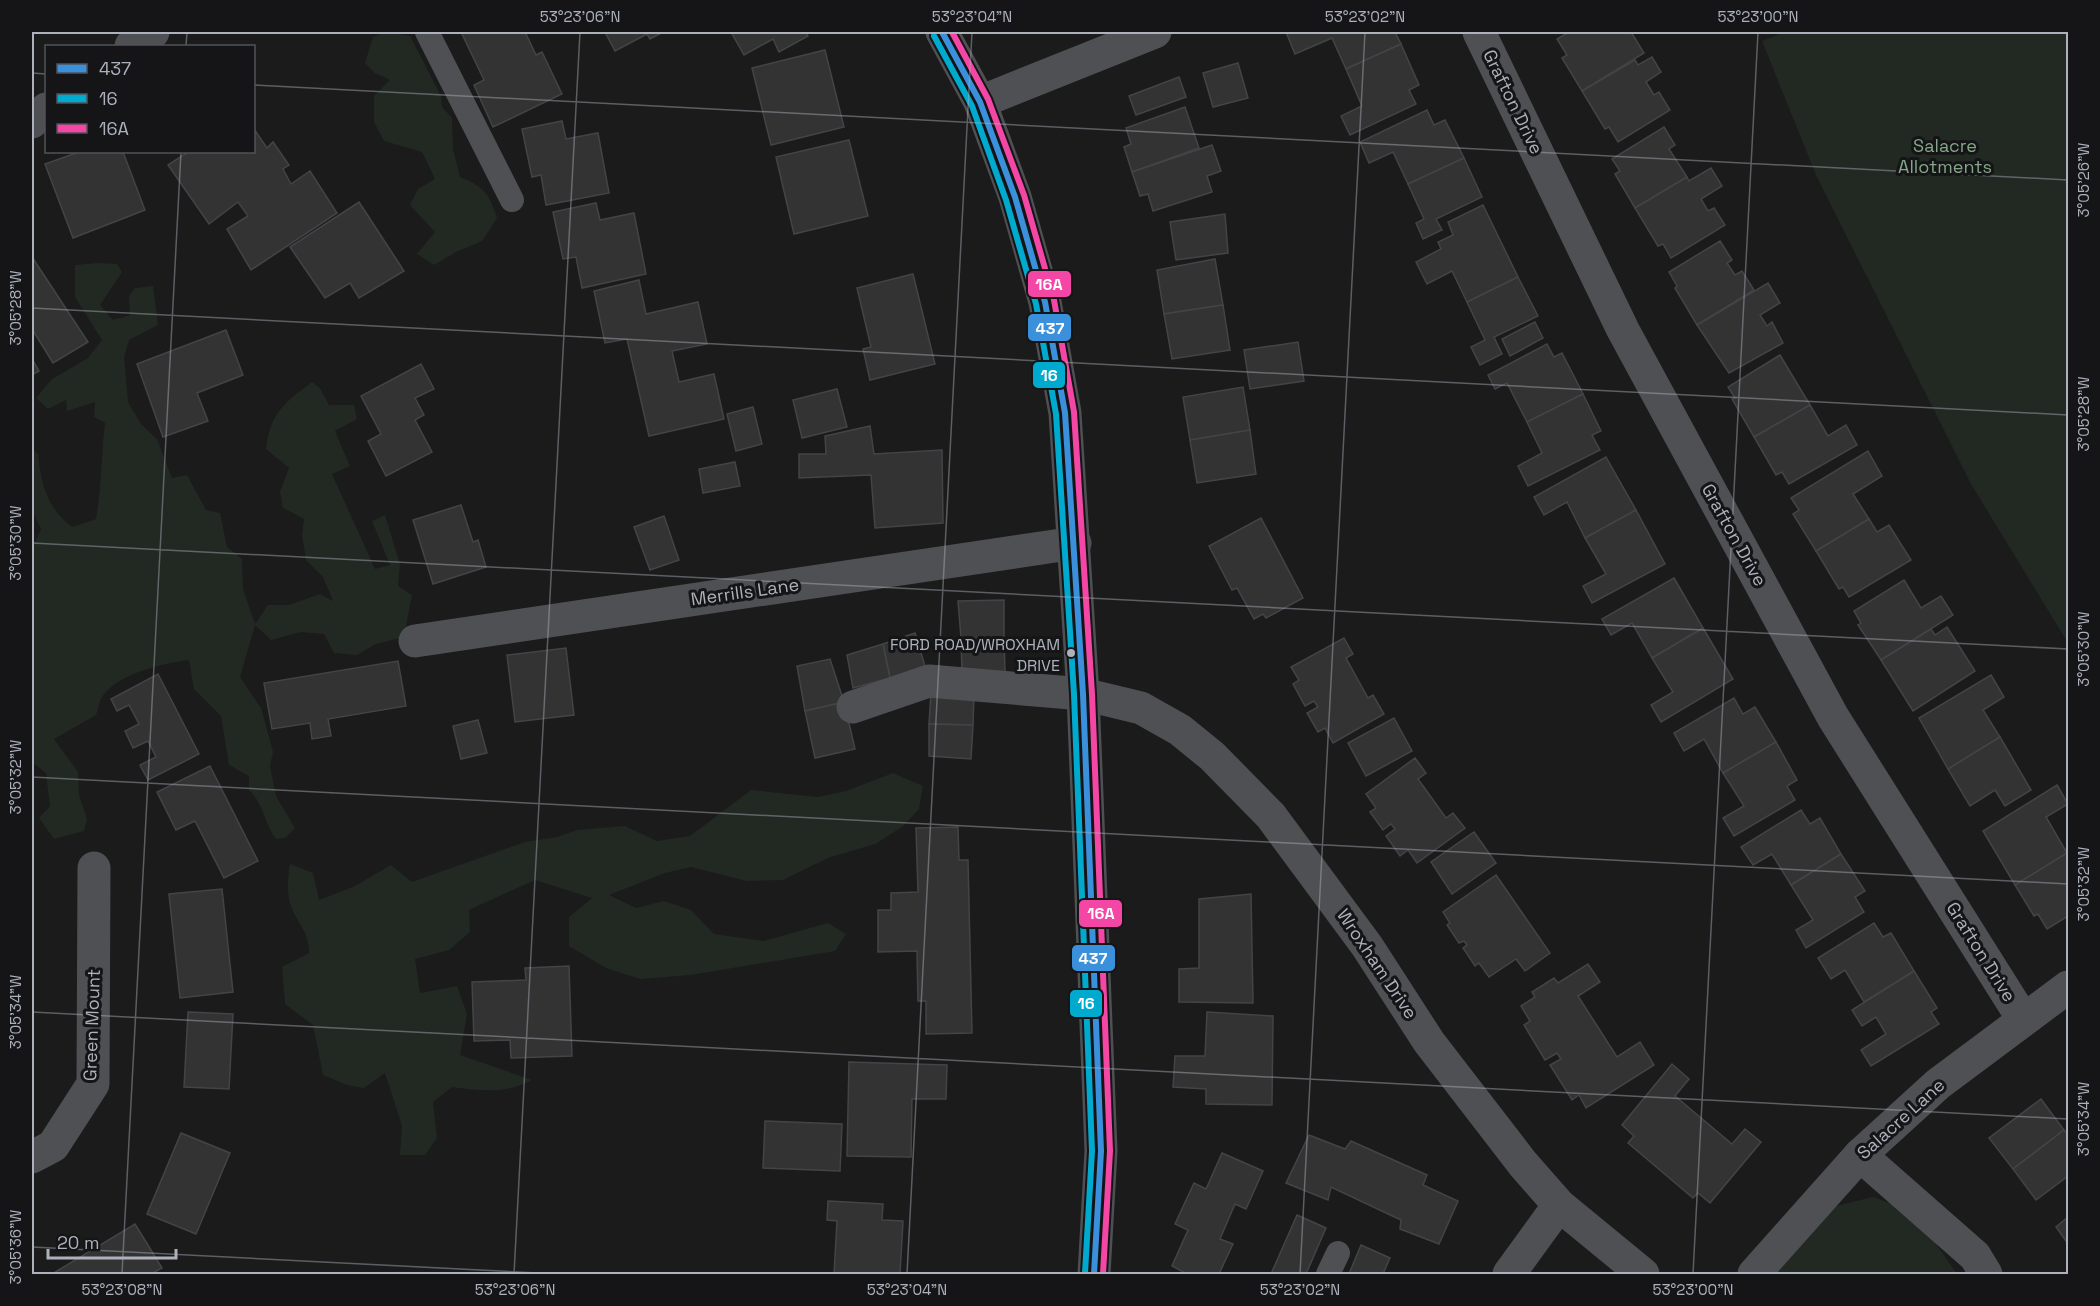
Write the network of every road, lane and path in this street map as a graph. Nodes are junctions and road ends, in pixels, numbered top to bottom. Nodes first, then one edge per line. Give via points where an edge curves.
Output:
1 (153, 32) edge
2 (426, 32) edge
3 (942, 32) edge
4 (1155, 32) edge
5 (1479, 32) edge
6 (133, 45) edge
7 (980, 102) junction
8 (45, 110) edge
9 (32, 122) edge
10 (512, 200) dead end
11 (1075, 543) junction
12 (416, 641) dead end
13 (1083, 694) junction
14 (853, 707) dead end
15 (94, 868) dead end
16 (2068, 987) edge
17 (2023, 1019) junction
18 (1860, 1155) junction
19 (32, 1157) edge
20 (1559, 1205) junction
21 (1094, 1275) edge
22 (1509, 1275) edge
23 (1643, 1275) edge
24 (1754, 1275) edge
25 (1986, 1275) edge

1 - 6 street
2 - 10 lane
3 - 7 street
4 - 7 street
5 - 17 street, Grafton Drive via 1623,330 1833,717
7 - 11 street via 1015,196 1045,302 1065,413
8 - 9 street
11 - 12 street, Merrills Lane
11 - 13 street
13 - 14 street, Wroxham Drive via 929,681
13 - 20 street, Wroxham Drive via 1141,708 1180,730 1212,756 1271,816 1367,946 1429,1042
13 - 21 street via 1101,1151
15 - 19 street, Green Mount via 93,1084 53,1146
16 - 17 street, Salacre Lane
17 - 18 street, Salacre Lane via 1938,1084
18 - 24 street, Salacre Lane
18 - 25 street via 1975,1256
20 - 22 street
20 - 23 street, Wroxham Drive

